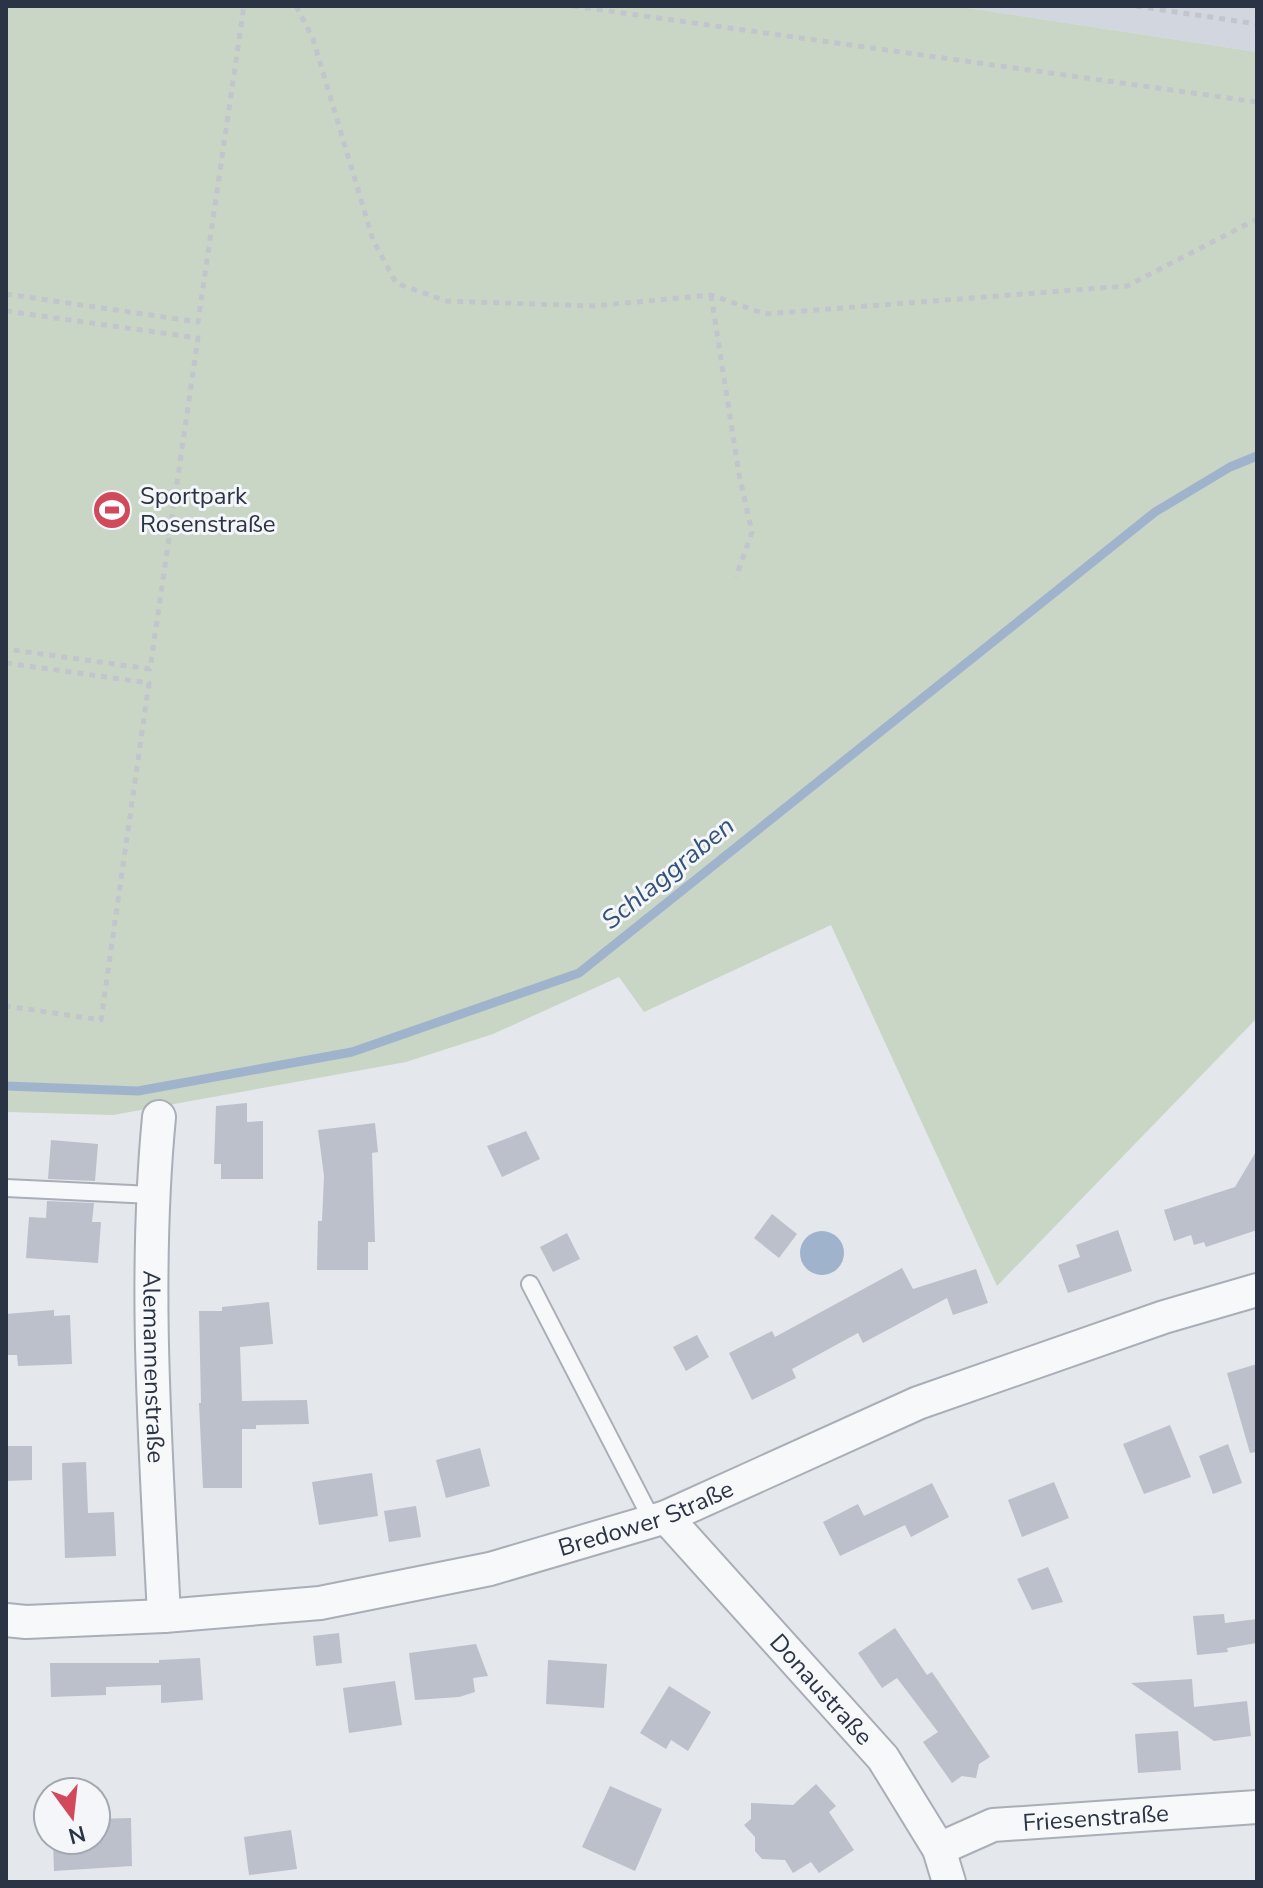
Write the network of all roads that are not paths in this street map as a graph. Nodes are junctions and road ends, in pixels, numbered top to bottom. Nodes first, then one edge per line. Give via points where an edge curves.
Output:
1 (159, 1117) dead end
2 (6, 1188) edge
3 (152, 1195) junction
4 (530, 1284) dead end
5 (1257, 1290) edge
6 (659, 1518) junction
7 (164, 1616) junction
8 (6, 1620) edge
9 (1257, 1807) edge
10 (939, 1849) junction
11 (949, 1882) edge

1 - 3 street, Alemannenstraße
2 - 3 lane
3 - 7 street, Alemannenstraße via 150,1307
4 - 6 lane
5 - 6 street, Bredower Straße via 918,1403
6 - 7 street, Bredower Straße via 490,1569 336,1600
6 - 10 street, Donaustraße via 883,1758
7 - 8 street, Bredower Straße
9 - 10 street, Friesenstraße via 993,1825
10 - 11 street, Donaustraße

